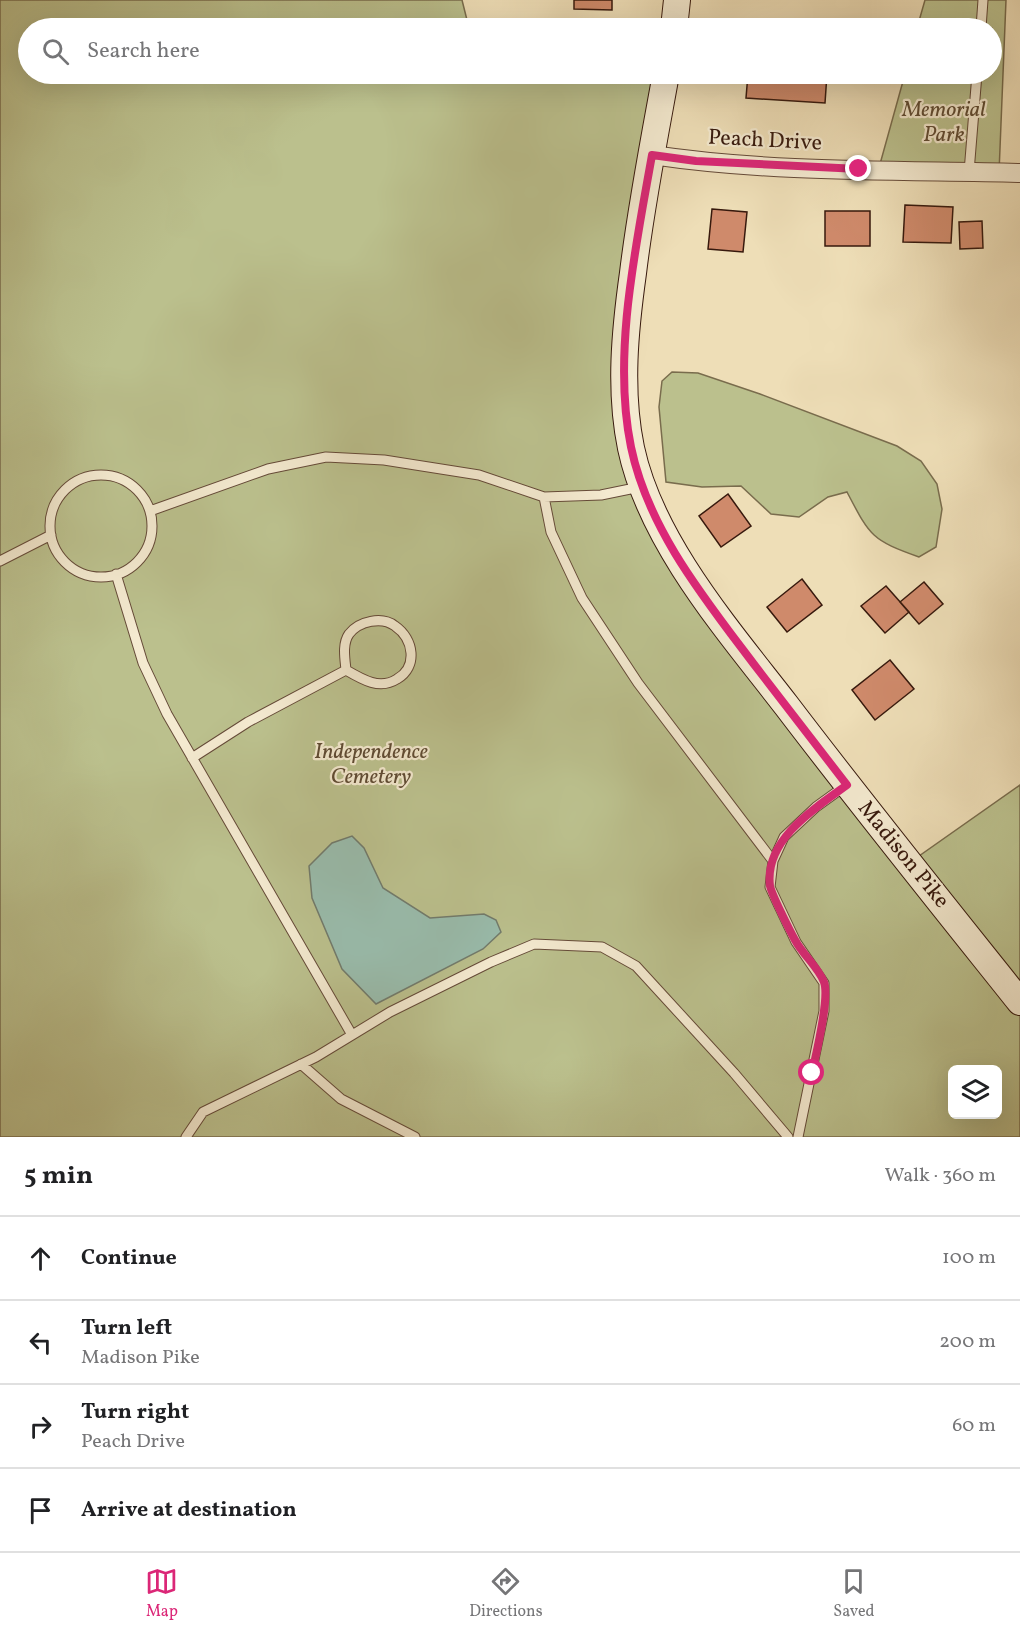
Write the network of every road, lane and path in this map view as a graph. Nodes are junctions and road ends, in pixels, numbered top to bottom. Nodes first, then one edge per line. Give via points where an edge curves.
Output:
1 (677, 0) edge
2 (983, 0) edge
3 (675, 18) edge
4 (982, 18) edge
5 (664, 84) edge
6 (976, 84) edge
7 (652, 155) junction
8 (969, 172) junction
9 (1020, 173) edge
10 (642, 487) junction
11 (544, 497) junction
12 (150, 511) junction
13 (51, 535) junction
14 (0, 561) edge
15 (116, 574) junction
16 (346, 670) junction
17 (192, 758) junction
18 (847, 785) junction
19 (773, 861) junction
20 (1020, 1002) edge
21 (352, 1035) junction
22 (301, 1064) junction
23 (186, 1137) edge
24 (415, 1137) edge
25 (788, 1137) edge
26 (798, 1137) edge

1 - 3 main road
2 - 4 lane
5 - 7 main road, Madison Pike
6 - 8 lane
7 - 8 street, Peach Drive via 806,167
7 - 10 main road, Madison Pike via 628,308 623,378 631,447
8 - 9 street, Peach Drive
10 - 11 lane via 601,495
10 - 18 main road, Madison Pike via 667,539 713,610
11 - 12 lane via 479,475 384,460 326,457 268,469
11 - 19 lane via 551,532 582,598 638,683
12 - 13 lane via 131,485 104,475 86,478 62,494 55,505
12 - 15 lane via 152,531 148,548 139,561
13 - 14 lane
13 - 15 lane via 64,562 86,575 103,578
15 - 17 lane via 143,663
16 - 16 lane via 367,682 389,684 407,674 412,658 408,641 395,625 380,620 363,623 348,635 344,651
16 - 17 lane via 248,722
17 - 21 lane
18 - 19 lane via 784,837
18 - 20 main road, Madison Pike
19 - 26 lane via 770,887 796,942 824,983 824,1011
21 - 22 lane
21 - 25 lane via 390,1012 534,944 602,947 636,966
22 - 23 lane via 204,1112
22 - 24 lane via 341,1099

